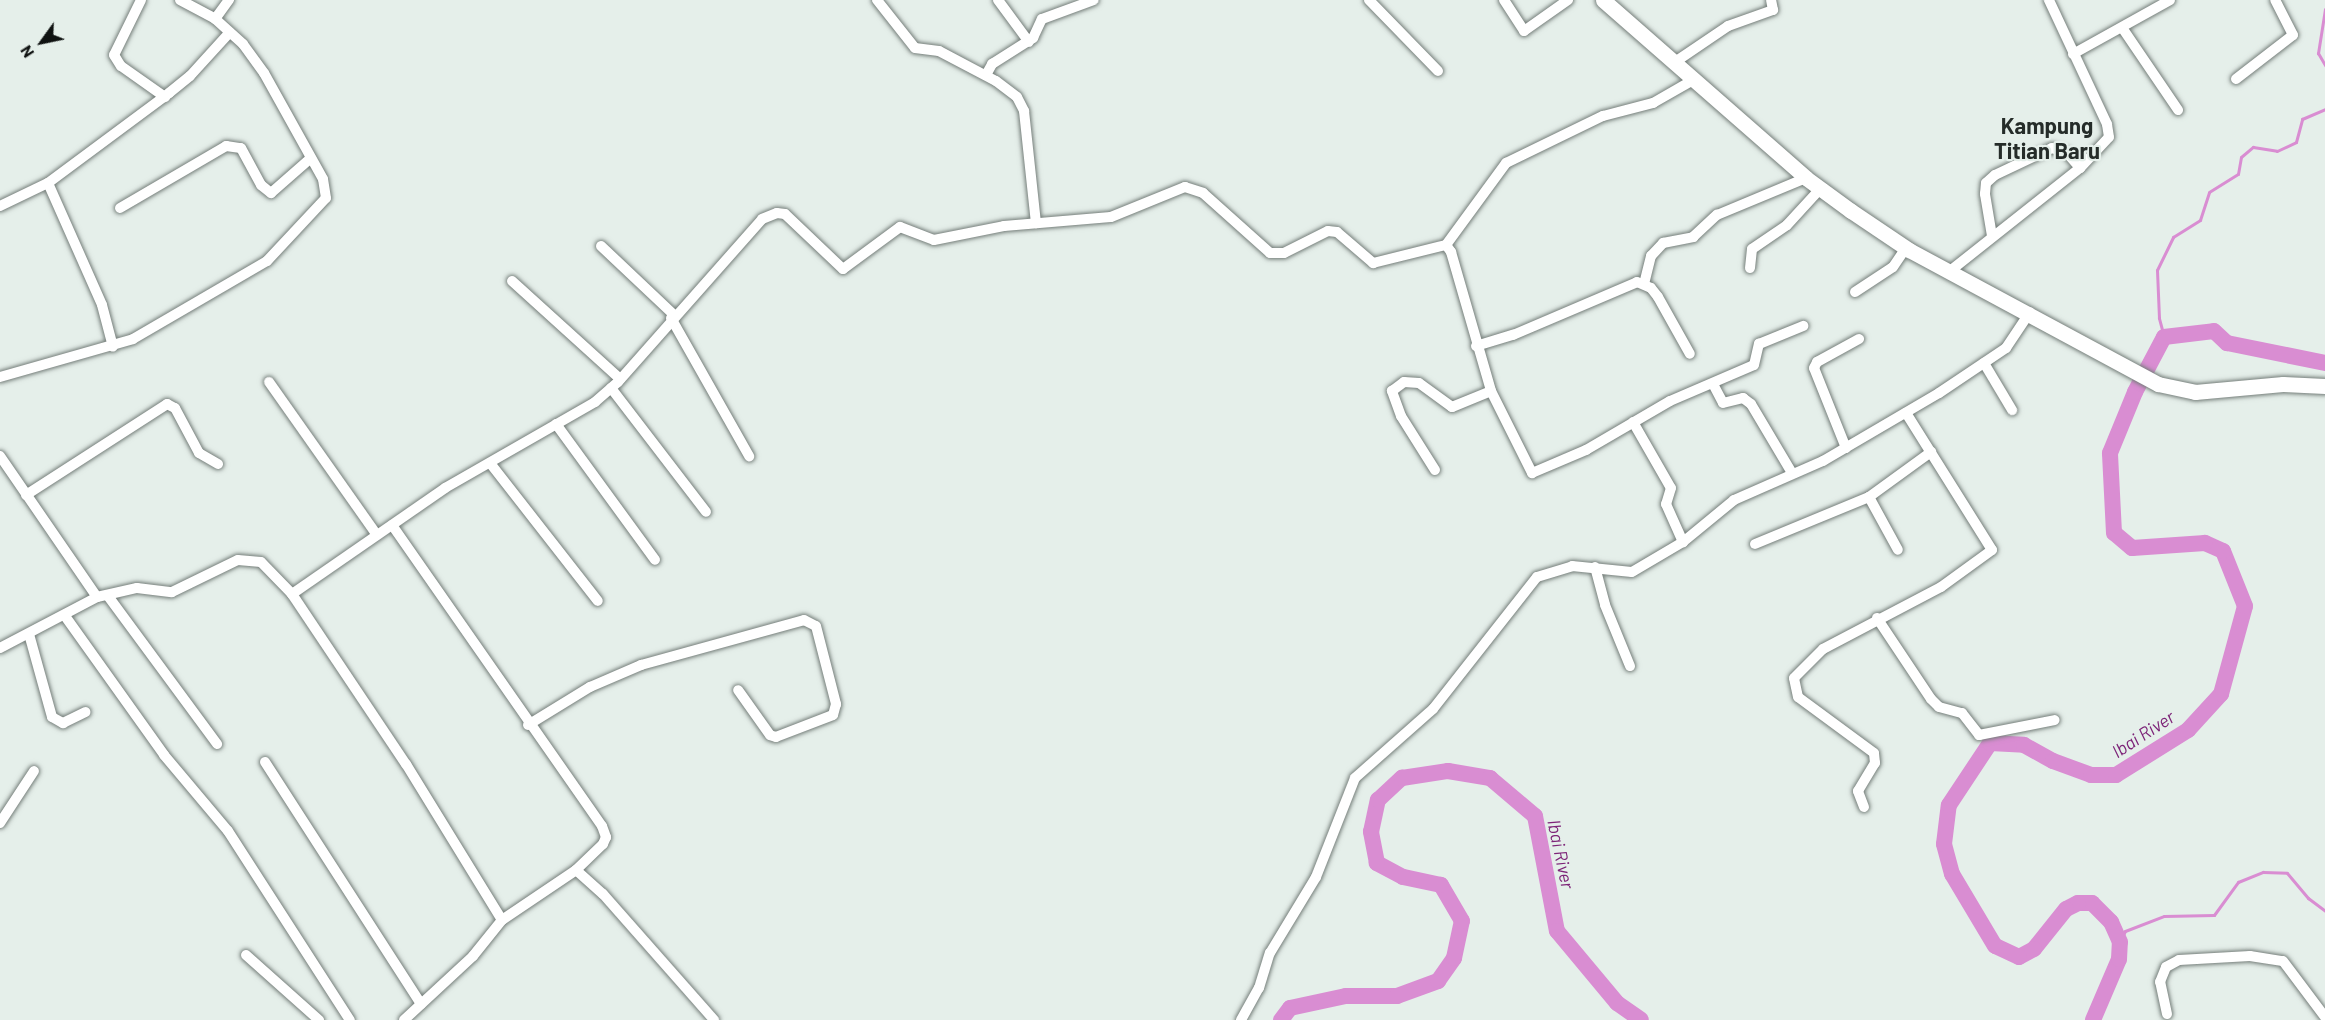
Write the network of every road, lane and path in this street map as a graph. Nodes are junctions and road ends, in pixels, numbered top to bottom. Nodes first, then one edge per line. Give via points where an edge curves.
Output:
1 (141, 0) edge
2 (180, 0) edge
3 (229, 0) edge
4 (877, 0) edge
5 (998, 0) edge
6 (1094, 0) edge
7 (1369, 0) edge
8 (1504, 0) edge
9 (1568, 0) edge
10 (1604, 0) edge
11 (1771, 0) edge
12 (2049, 0) edge
13 (2170, 0) edge
14 (2275, 0) edge
15 (215, 19) junction
16 (2123, 29) junction
17 (230, 32) junction
18 (1029, 42) junction
19 (2073, 54) junction
20 (1675, 62) junction
21 (1438, 71) dead end
22 (986, 75) junction
23 (1695, 79) junction
24 (2236, 79) dead end
25 (165, 97) junction
26 (2178, 110) dead end
27 (311, 158) junction
28 (2080, 168) junction
29 (1806, 178) junction
30 (48, 183) junction
31 (1821, 188) junction
32 (0, 206) edge
33 (120, 208) dead end
34 (1036, 223) junction
35 (1992, 236) junction
36 (1446, 245) junction
37 (601, 246) dead end
38 (1906, 248) junction
39 (1750, 268) dead end
40 (1950, 271) junction
41 (512, 281) dead end
42 (1644, 284) junction
43 (1855, 292) dead end
44 (2030, 312) junction
45 (673, 317) junction
46 (1803, 326) dead end
47 (1859, 339) dead end
48 (1476, 346) junction
49 (113, 347) junction
50 (1690, 354) dead end
51 (1984, 363) junction
52 (0, 377) edge
53 (620, 379) junction
54 (269, 382) dead end
55 (1713, 384) junction
56 (2325, 386) edge
57 (611, 388) junction
58 (1491, 391) junction
59 (2012, 410) dead end
60 (1906, 413) junction
61 (1633, 422) junction
62 (556, 424) junction
63 (1846, 448) junction
64 (1931, 452) junction
65 (0, 456) edge
66 (749, 456) dead end
67 (490, 463) junction
68 (218, 464) dead end
69 (1435, 470) dead end
70 (1792, 473) junction
71 (26, 495) junction
72 (1869, 497) junction
73 (705, 512) dead end
74 (392, 525) junction
75 (377, 535) junction
76 (1683, 542) junction
77 (1755, 544) dead end
78 (1898, 550) dead end
79 (655, 560) dead end
80 (1595, 567) junction
81 (292, 594) junction
82 (103, 596) junction
83 (598, 601) dead end
84 (65, 616) junction
85 (1877, 618) junction
86 (29, 634) junction
87 (0, 648) edge
88 (1630, 666) dead end
89 (738, 690) dead end
90 (86, 712) dead end
91 (2055, 720) dead end
92 (528, 725) junction
93 (217, 744) dead end
94 (265, 762) dead end
95 (34, 771) dead end
96 (1864, 807) dead end
97 (0, 823) edge
98 (576, 870) junction
99 (502, 920) junction
100 (246, 956) dead end
101 (421, 1004) junction
102 (2167, 1014) dead end
103 (2325, 1017) edge
104 (319, 1020) edge
105 (350, 1020) edge
106 (404, 1020) edge
107 (714, 1020) edge
108 (1240, 1020) edge

1 - 25 street via 114,55 121,66
2 - 15 street
3 - 15 street
4 - 22 street via 915,48 939,51
5 - 18 street
6 - 18 street via 1042,19
7 - 21 street
8 - 9 street via 1524,31
10 - 20 main road
11 - 20 street via 1773,10 1728,26
12 - 19 street
13 - 16 street
14 - 24 street via 2293,35
15 - 17 street
16 - 19 street
16 - 26 street
17 - 25 street
17 - 27 street via 264,73
18 - 22 street via 992,64
19 - 28 street via 2110,134
20 - 23 main road
22 - 34 street via 1017,97 1024,111
23 - 29 main road
23 - 36 street via 1653,103 1603,116 1506,163
25 - 30 street
27 - 33 street via 271,193 261,184 241,148 226,146
27 - 49 street via 327,186 326,198 276,254
28 - 35 street
28 - 35 street via 2067,153 2052,148 1995,175 1986,183 1985,194
29 - 31 main road
29 - 42 street via 1717,215 1692,237 1663,243 1651,256
30 - 32 street
30 - 49 street via 102,305
31 - 38 main road
31 - 39 street via 1787,225 1752,249
34 - 36 street via 1111,218 1176,189 1194,187 1244,226 1270,253 1284,253 1328,231 1337,232 1373,263
34 - 45 street via 934,240 900,227 843,268 785,214 770,214
35 - 40 street
36 - 48 street via 1454,261
37 - 45 street
38 - 40 main road
38 - 43 street via 1893,267
40 - 44 main road
41 - 53 street
42 - 48 street via 1637,282 1514,335
42 - 50 street via 1667,311
44 - 51 street via 2006,348
44 - 56 main road via 2158,384 2195,392 2300,384
45 - 53 street
45 - 66 street
46 - 55 street via 1759,344 1754,365
47 - 63 street via 1817,362 1814,368
48 - 58 street
49 - 52 street
51 - 59 street
51 - 60 street
53 - 57 street
54 - 75 street via 316,442
55 - 61 street via 1670,401
55 - 70 street via 1723,403 1743,398 1751,404
57 - 62 street
57 - 73 street
58 - 61 street via 1532,473 1586,450
58 - 69 street via 1452,407 1419,383 1404,382 1392,391 1401,416
60 - 63 street
60 - 64 street
61 - 76 street via 1671,488 1666,504
62 - 67 street
62 - 79 street
63 - 70 street
64 - 72 street
64 - 85 street via 1992,550 1941,587
65 - 71 street
67 - 74 street
67 - 83 street
68 - 71 street via 199,453 183,420 167,404
70 - 76 street via 1734,501
71 - 82 street
72 - 77 street
72 - 78 street
74 - 75 street
74 - 92 street
75 - 81 street
76 - 80 street via 1626,574
80 - 88 street via 1605,605
80 - 108 street via 1545,571 1514,604 1433,709 1355,778 1316,877 1270,953 1259,988
81 - 82 street via 261,562 245,559 230,562 172,592 137,588
81 - 99 street via 406,764
82 - 84 street
82 - 93 street
84 - 86 street
84 - 105 street via 164,755 228,831
85 - 91 street via 1931,699 1939,707 1962,713 1979,735
85 - 96 street via 1817,653 1792,682 1797,697 1874,753 1875,763 1858,790
86 - 87 street
86 - 90 street via 52,717 63,723
89 - 92 street via 770,735 776,737 833,715 836,704 816,626 804,621 641,665 590,687
92 - 98 street via 604,831 603,844
94 - 101 street
95 - 97 street
98 - 99 street
98 - 107 street via 603,894
99 - 101 street via 472,956
100 - 104 street
101 - 106 street
102 - 103 street via 2160,982 2166,967 2179,960 2261,957 2283,961

